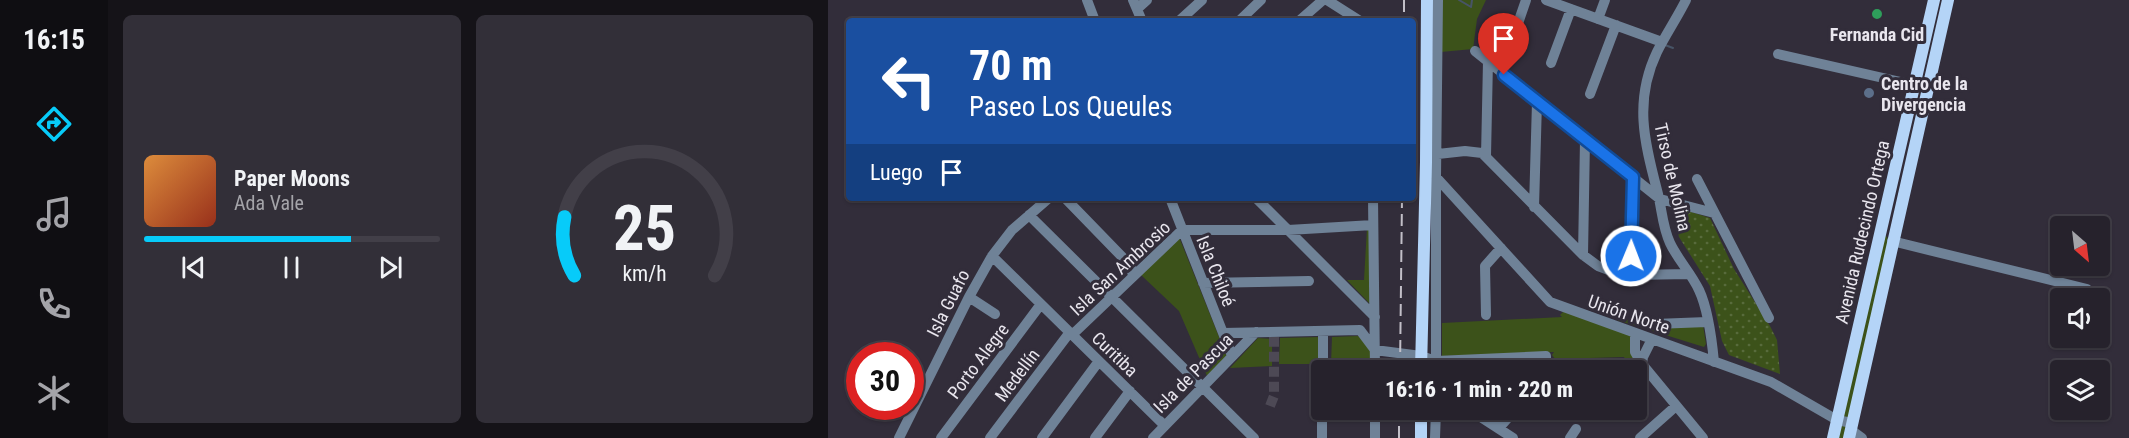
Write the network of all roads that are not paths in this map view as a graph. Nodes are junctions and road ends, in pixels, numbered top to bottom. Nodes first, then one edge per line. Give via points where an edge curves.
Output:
1 (1087, 0) edge
2 (1147, 0) edge
3 (1202, 0) edge
4 (1261, 0) edge
5 (1325, 0) edge
6 (1427, 0) edge
7 (1438, 0) edge
8 (1526, 0) edge
9 (1546, 0) edge
10 (1605, 0) edge
11 (1934, 0) edge
12 (1947, 0) edge
13 (1684, 1) edge
14 (1135, 5) edge
15 (1571, 9) junction
16 (1094, 18) edge
17 (1182, 18) edge
18 (1245, 18) edge
19 (1303, 18) edge
20 (1354, 18) edge
21 (1598, 19) junction
22 (1616, 26) junction
23 (1515, 32) dead end
24 (1662, 42) junction
25 (1475, 51) dead end
26 (1778, 54) dead end
27 (1488, 61) junction
28 (1551, 63) dead end
29 (1914, 85) junction
30 (1590, 94) dead end
31 (1537, 102) junction
32 (1922, 110) junction
33 (1585, 140) junction
34 (1486, 156) junction
35 (1431, 166) junction
36 (1633, 177) junction
37 (1697, 179) dead end
38 (1449, 191) junction
39 (1660, 199) junction
40 (1045, 201) edge
41 (1068, 201) edge
42 (1171, 201) edge
43 (1259, 201) edge
44 (1373, 201) edge
45 (1436, 202) junction
46 (1534, 207) junction
47 (1714, 213) junction
48 (1884, 214) junction
49 (1029, 215) junction
50 (1373, 225) junction
51 (1182, 230) junction
52 (1288, 230) junction
53 (1892, 240) junction
54 (1501, 248) junction
55 (1583, 255) junction
56 (992, 256) junction
57 (1689, 274) junction
58 (1631, 275) junction
59 (1133, 276) junction
60 (1310, 281) dead end
61 (1203, 283) junction
62 (2083, 288) edge
63 (969, 297) junction
64 (1112, 297) junction
65 (1041, 304) junction
66 (995, 314) dead end
67 (1486, 315) dead end
68 (1375, 317) junction
69 (1769, 318) dead end
70 (1707, 322) junction
71 (1655, 324) dead end
72 (1323, 331) junction
73 (1256, 332) junction
74 (1071, 333) junction
75 (1223, 333) junction
76 (1635, 334) junction
77 (1652, 339) junction
78 (1376, 350) junction
79 (1232, 356) junction
80 (1421, 356) junction
81 (1323, 360) edge
82 (1376, 360) edge
83 (1421, 360) edge
84 (1427, 360) edge
85 (1436, 360) edge
86 (1502, 360) edge
87 (1546, 360) edge
88 (1637, 360) edge
89 (1642, 360) edge
90 (1099, 361) junction
91 (1714, 362) junction
92 (1647, 375) edge
93 (1202, 387) junction
94 (1130, 391) junction
95 (1676, 406) junction
96 (1322, 420) edge
97 (1376, 420) edge
98 (1421, 420) edge
99 (1436, 420) edge
100 (1486, 420) edge
101 (1506, 420) edge
102 (1837, 420) junction
103 (1164, 425) junction
104 (1499, 428) junction
105 (1851, 430) edge
106 (899, 438) edge
107 (941, 438) edge
108 (990, 438) edge
109 (1042, 438) edge
110 (1095, 438) edge
111 (1153, 438) edge
112 (1254, 438) edge
113 (1322, 438) edge
114 (1376, 438) edge
115 (1421, 438) edge
116 (1435, 438) edge
117 (1513, 438) edge
118 (1640, 438) edge
119 (1703, 438) edge
120 (1833, 438) edge
121 (1862, 438) edge

1 - 16 street
2 - 14 street
3 - 17 street
4 - 18 street
5 - 19 street
5 - 20 street
6 - 35 main road
7 - 35 street
8 - 23 street
9 - 15 street
10 - 21 street
11 - 29 main road, Avenida Rudecindo Ortega
12 - 32 main road, Avenida Rudecindo Ortega
13 - 24 street, Tirso de Molina
15 - 21 street
15 - 28 street
21 - 22 street
22 - 24 street
22 - 30 street
24 - 39 street, Tirso de Molina via 1648,79 1642,118
25 - 27 street
26 - 29 street
27 - 31 street
27 - 34 street
29 - 32 main road
29 - 48 main road, Avenida Rudecindo Ortega
31 - 33 street
31 - 46 street
32 - 53 main road, Avenida Rudecindo Ortega
33 - 36 street
33 - 55 street
34 - 35 street via 1475,151 1458,152
34 - 46 street
35 - 38 street, Unión Norte
35 - 45 street
35 - 80 main road
36 - 39 street
36 - 58 street
37 - 47 street
38 - 45 street
38 - 54 street, Unión Norte
39 - 47 street
39 - 57 street, Tirso de Molina via 1666,233
40 - 49 street, Isla Guafo
41 - 59 street via 1131,266
42 - 51 street, Isla Chiloé
43 - 52 street
44 - 50 street
45 - 85 street
46 - 55 street
47 - 69 street
48 - 53 main road
48 - 102 main road, Avenida Rudecindo Ortega
49 - 56 street, Isla Guafo
49 - 64 street
50 - 52 street, Isla San Ambrosio
50 - 68 street
51 - 52 street, Isla San Ambrosio
51 - 59 street, Isla San Ambrosio
51 - 61 street, Isla Chiloé
52 - 68 street
53 - 62 street, Avenida Rudecindo Ortega
53 - 105 main road, Avenida Rudecindo Ortega
54 - 67 street via 1485,266
54 - 76 street, Unión Norte via 1550,302
55 - 58 street via 1606,270
56 - 63 street, Isla Guafo
56 - 65 street, Curitiba
57 - 58 street
57 - 70 street, Tirso de Molina via 1699,290
59 - 64 street, Isla San Ambrosio
60 - 61 street
61 - 75 street, Isla Chiloé
63 - 66 street
63 - 106 street, Isla Guafo
64 - 74 street, Isla San Ambrosio
64 - 93 street
65 - 74 street, Curitiba
65 - 107 street, Porto Alegre
68 - 78 street
70 - 71 street
70 - 91 street, Tirso de Molina
72 - 73 street, Isla de Pascua
72 - 78 street, Isla de Pascua via 1360,330
72 - 81 street
73 - 75 street, Isla de Pascua
73 - 79 street, Isla de Pascua
74 - 90 street, Curitiba
74 - 108 street, Medellín
75 - 79 street, Isla Chiloé
76 - 77 street, Unión Norte
76 - 88 street
77 - 89 street
77 - 91 street, Unión Norte
78 - 80 street
78 - 82 street
79 - 93 street, Isla de Pascua
80 - 83 main road
80 - 84 street
86 - 87 street via 1546,356
90 - 94 street, Curitiba
90 - 109 street
91 - 102 street, Unión Norte via 1772,382
92 - 95 street
93 - 103 street, Isla de Pascua
93 - 112 street
94 - 103 street, Curitiba
94 - 110 street
95 - 118 street
95 - 119 street
96 - 113 street
97 - 114 street
98 - 115 main road
99 - 116 street
100 - 104 street
101 - 104 street
102 - 105 street, Unión Norte
102 - 120 main road, Avenida Rudecindo Ortega
103 - 111 street, Isla de Pascua
104 - 117 street
105 - 121 street, Unión Norte

